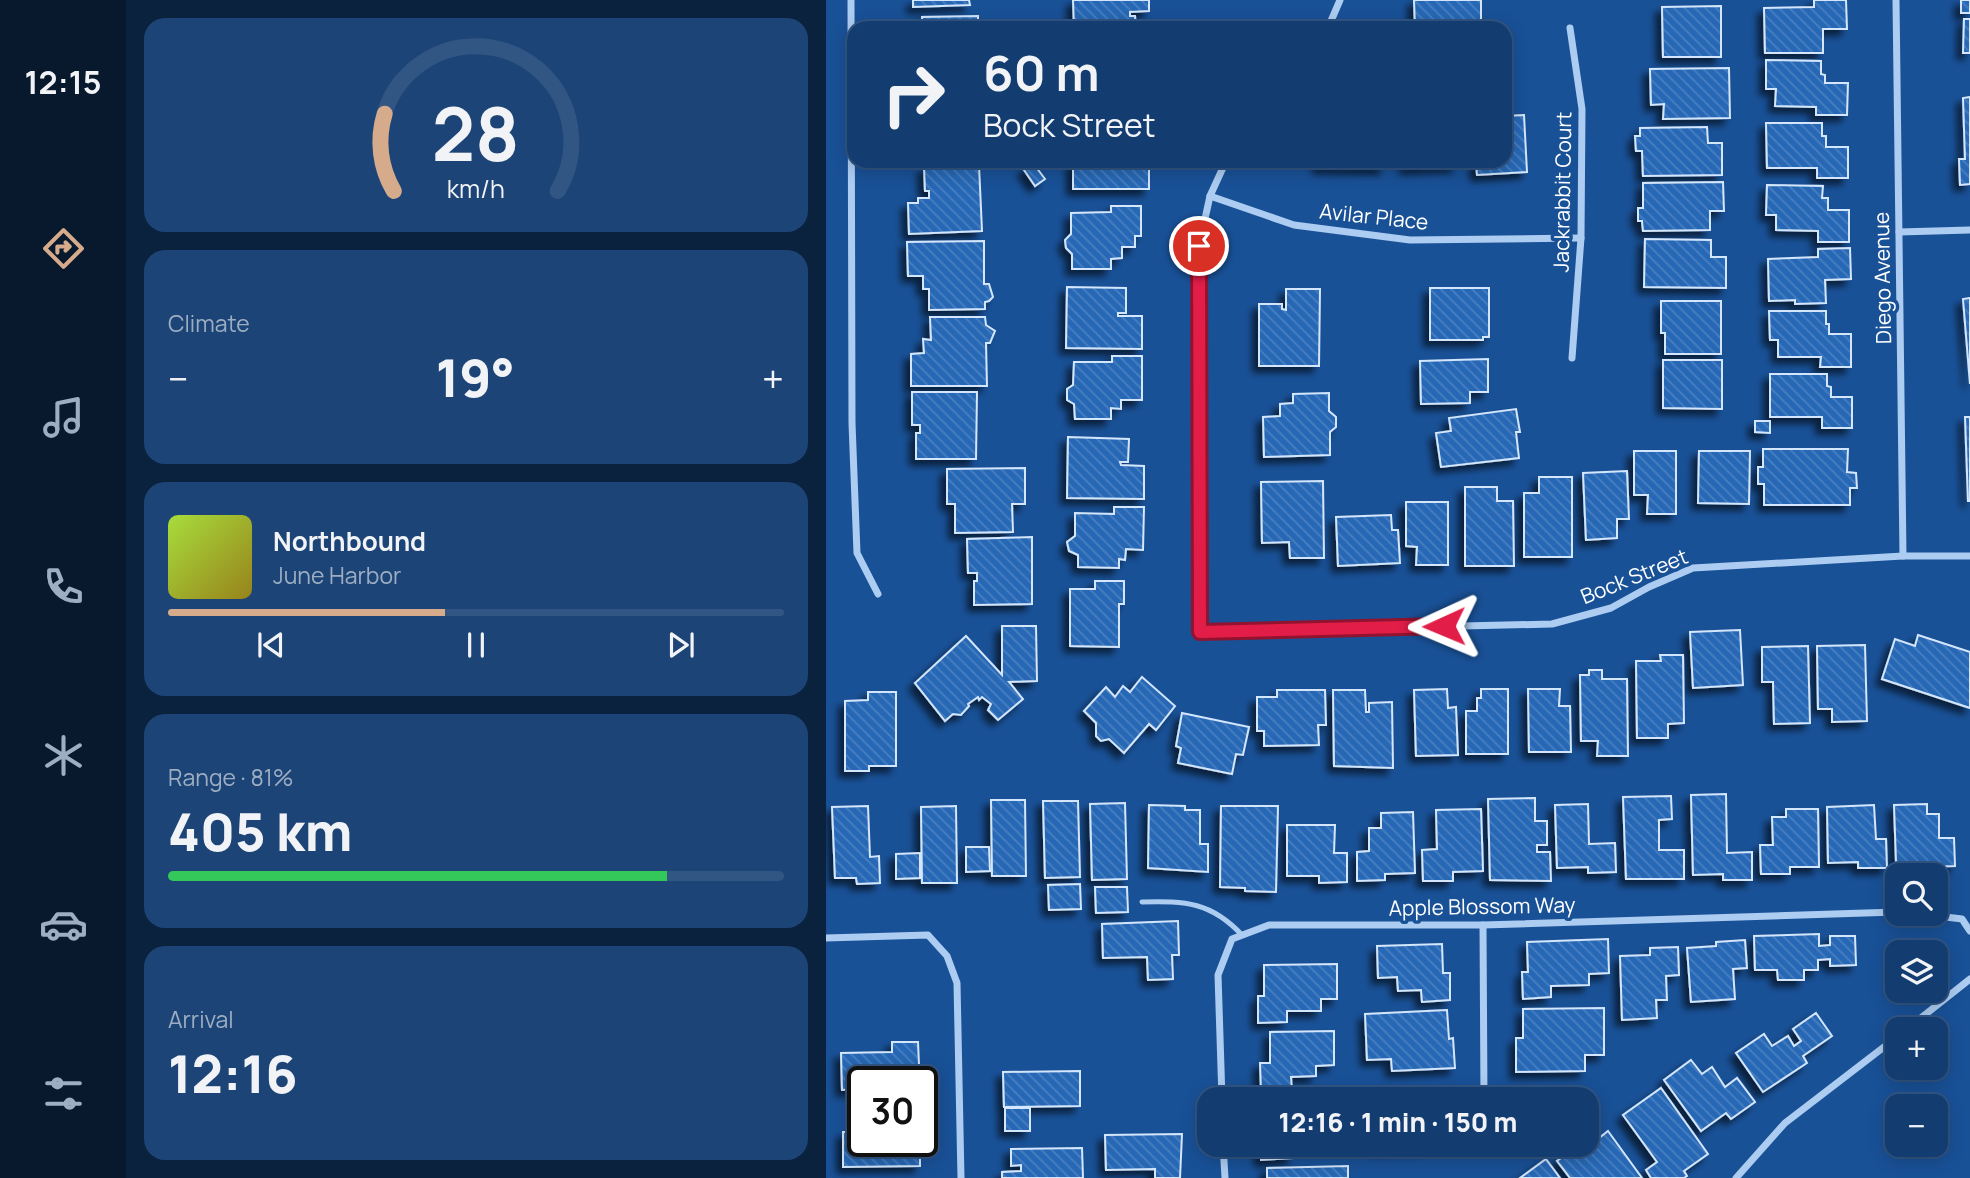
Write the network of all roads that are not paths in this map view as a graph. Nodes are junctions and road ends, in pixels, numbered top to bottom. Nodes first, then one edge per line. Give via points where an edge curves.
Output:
1 (851, 0) edge
2 (1340, 0) edge
3 (1896, 0) edge
4 (851, 21) edge
5 (1331, 21) edge
6 (1570, 28) dead end
7 (851, 168) edge
8 (1223, 168) edge
9 (1210, 196) junction
10 (1970, 230) edge
11 (1899, 232) junction
12 (1581, 238) junction
13 (1572, 358) dead end
14 (1903, 556) junction
15 (1970, 556) edge
16 (878, 594) dead end
17 (1142, 902) dead end
18 (1885, 912) edge
19 (1948, 917) edge
20 (1483, 925) junction
21 (1970, 931) edge
22 (1242, 935) junction
23 (826, 938) edge
24 (1970, 979) edge
25 (1922, 1017) edge
26 (1885, 1046) edge
27 (1222, 1087) edge
28 (1484, 1087) edge
29 (1223, 1157) edge
30 (961, 1178) edge
31 (1224, 1178) edge
32 (1736, 1178) edge

1 - 4 street
2 - 5 street
3 - 11 street, Diego Avenue
6 - 12 street, Jackrabbit Court via 1582,109
7 - 16 street via 857,554
8 - 9 street, Bock Street
9 - 12 street, Avilar Place via 1294,225 1410,240
9 - 14 street, Bock Street via 1199,246 1200,632 1552,624 1611,608 1693,568
10 - 11 street
11 - 14 street, Diego Avenue
12 - 13 street, Jackrabbit Court
14 - 15 street, Bock Street
17 - 22 lane via 1213,910
18 - 20 street, Apple Blossom Way
19 - 21 street via 1962,919
20 - 22 street, Apple Blossom Way via 1269,925
20 - 28 street
22 - 27 street via 1232,939 1218,975
23 - 30 street via 928,934 947,956 957,983
24 - 25 street
26 - 32 street via 1785,1123
29 - 31 street

